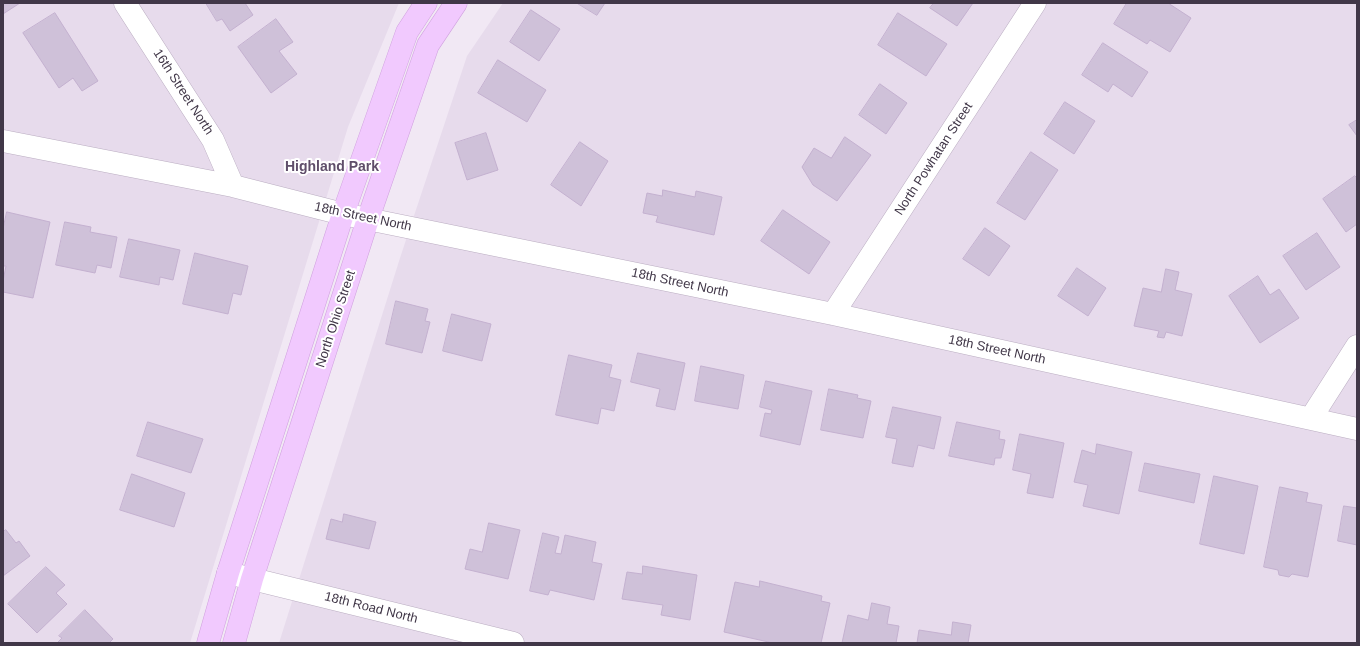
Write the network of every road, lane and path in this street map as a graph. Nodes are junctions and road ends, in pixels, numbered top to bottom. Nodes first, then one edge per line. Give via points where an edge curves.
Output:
1 (125, 3) edge
2 (426, 3) edge
3 (456, 3) edge
4 (1035, 3) edge
5 (3, 141) edge
6 (233, 186) junction
7 (343, 214) junction
8 (368, 219) junction
9 (833, 314) junction
10 (1357, 346) edge
11 (1311, 418) junction
12 (1357, 428) edge
13 (228, 573) junction
14 (252, 579) junction
15 (208, 643) edge
16 (234, 643) edge
17 (513, 643) edge

1 - 6 street, 16th Street North via 213,140
2 - 7 street, North Ohio Street via 407,32
3 - 8 street, North Ohio Street via 428,45
4 - 9 street, North Powhatan Street
5 - 6 street, 18th Street North
6 - 7 street, 18th Street North
7 - 8 street, 18th Street North
7 - 13 street, North Ohio Street
8 - 9 street, 18th Street North
8 - 14 street, North Ohio Street
9 - 11 street, 18th Street North
10 - 11 street
11 - 12 street, 18th Street North
13 - 14 street, 18th Road North
13 - 15 street, North Ohio Street
14 - 16 street, North Ohio Street
14 - 17 street, 18th Road North

